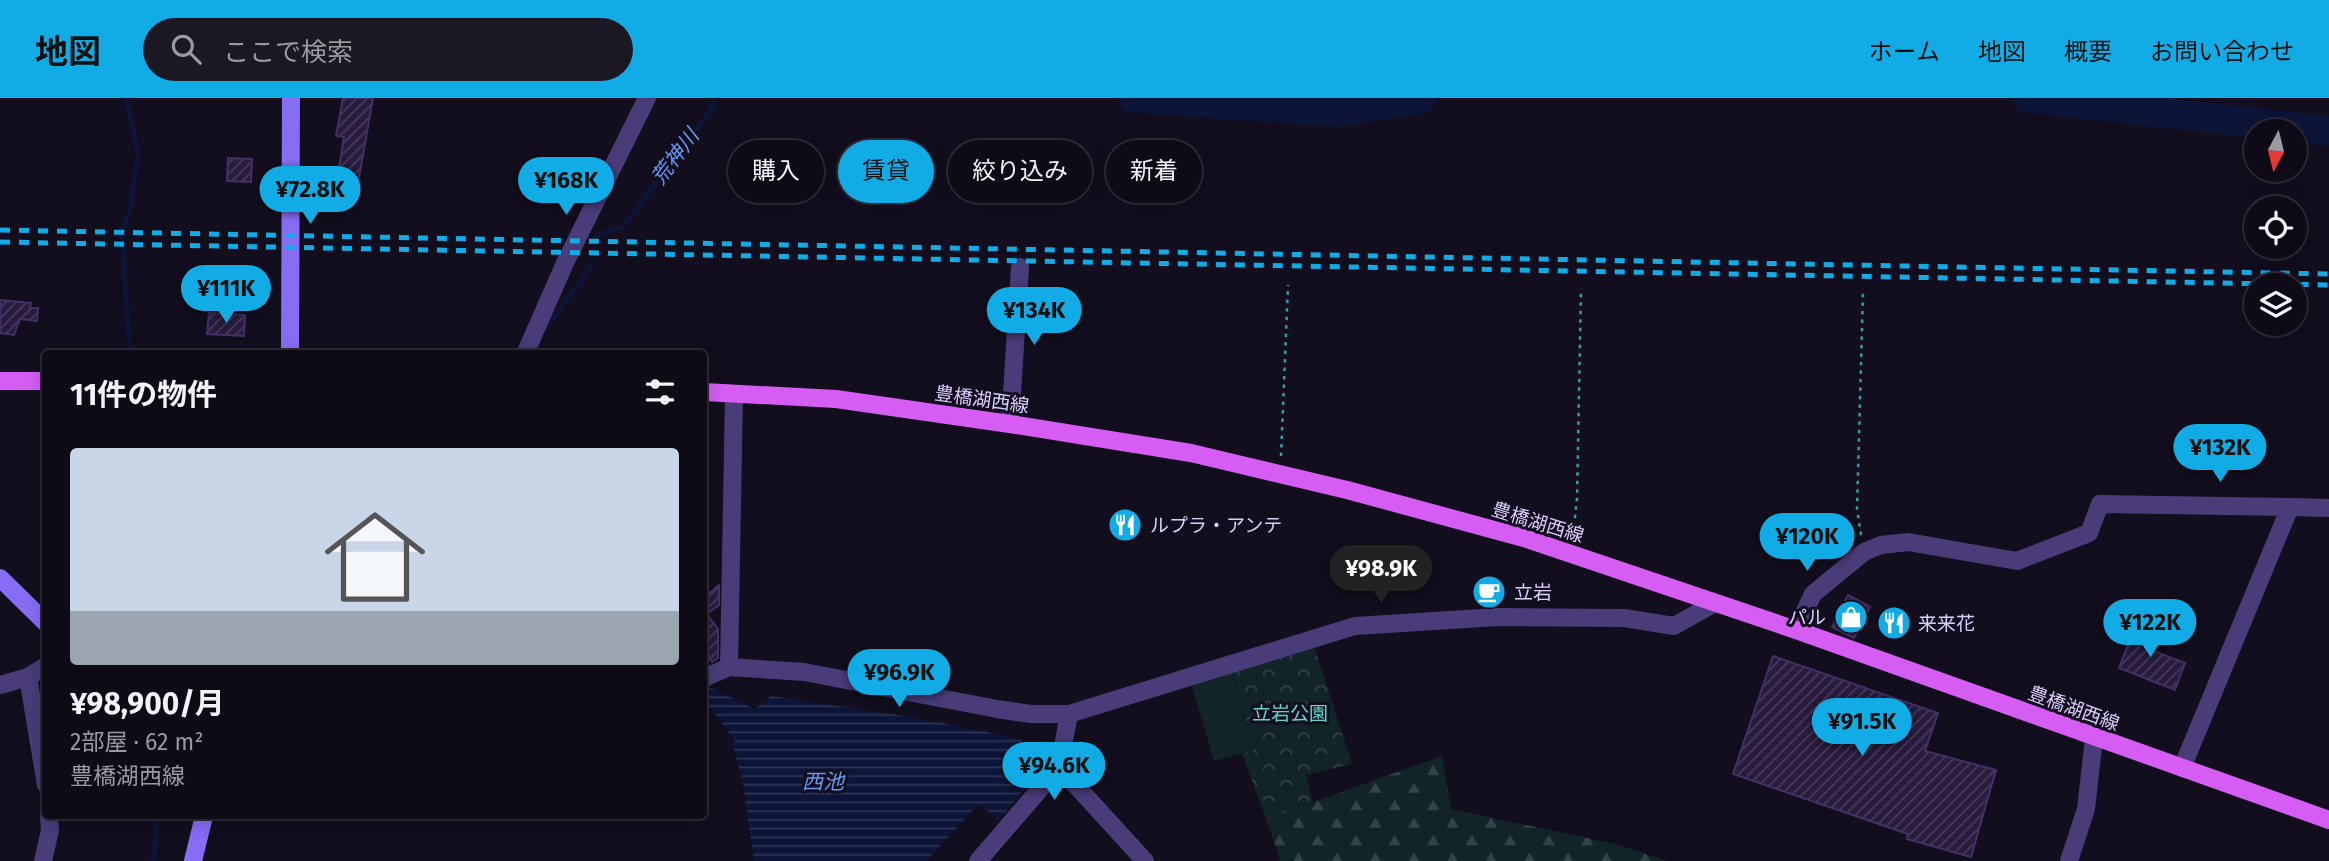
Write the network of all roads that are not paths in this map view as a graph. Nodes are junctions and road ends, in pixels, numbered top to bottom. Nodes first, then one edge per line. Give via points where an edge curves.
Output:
1 (291, 98) edge
2 (646, 98) edge
3 (1020, 267) dead end
4 (290, 350) edge
5 (527, 350) edge
6 (0, 381) edge
7 (42, 381) edge
8 (707, 392) edge
9 (734, 394) junction
10 (1010, 424) junction
11 (2290, 507) junction
12 (2329, 508) edge
13 (0, 578) edge
14 (1716, 603) junction
15 (42, 619) edge
16 (1796, 630) junction
17 (729, 667) junction
18 (42, 668) edge
19 (28, 677) junction
20 (707, 677) edge
21 (0, 685) edge
22 (1069, 714) junction
23 (2094, 738) junction
24 (42, 761) edge
25 (1059, 767) junction
26 (2182, 768) junction
27 (49, 819) edge
28 (203, 819) edge
29 (2329, 820) edge
30 (43, 861) edge
31 (194, 861) edge
32 (978, 861) edge
33 (1145, 861) edge
34 (2069, 861) edge

1 - 4 main road
2 - 5 street
3 - 10 street
6 - 7 main road
8 - 9 main road, 豊橋湖西線
9 - 10 main road, 豊橋湖西線 via 836,399
9 - 17 street
10 - 14 main road, 豊橋湖西線 via 1191,453 1280,474 1499,531
11 - 12 street
11 - 16 street via 2100,504 2089,533 2017,561 1908,542 1881,545 1864,552 1813,594
11 - 26 street
13 - 15 main road
14 - 16 main road, 豊橋湖西線
14 - 22 street via 1674,626 1623,618 1497,617 1355,626
16 - 23 main road, 豊橋湖西線
17 - 20 street
17 - 22 street via 804,672 997,709
18 - 19 street
19 - 21 street
19 - 24 street
22 - 25 street
23 - 26 main road, 豊橋湖西線
23 - 34 street via 2086,809
25 - 32 street
25 - 33 street
26 - 29 main road, 豊橋湖西線
27 - 30 street
28 - 31 main road

